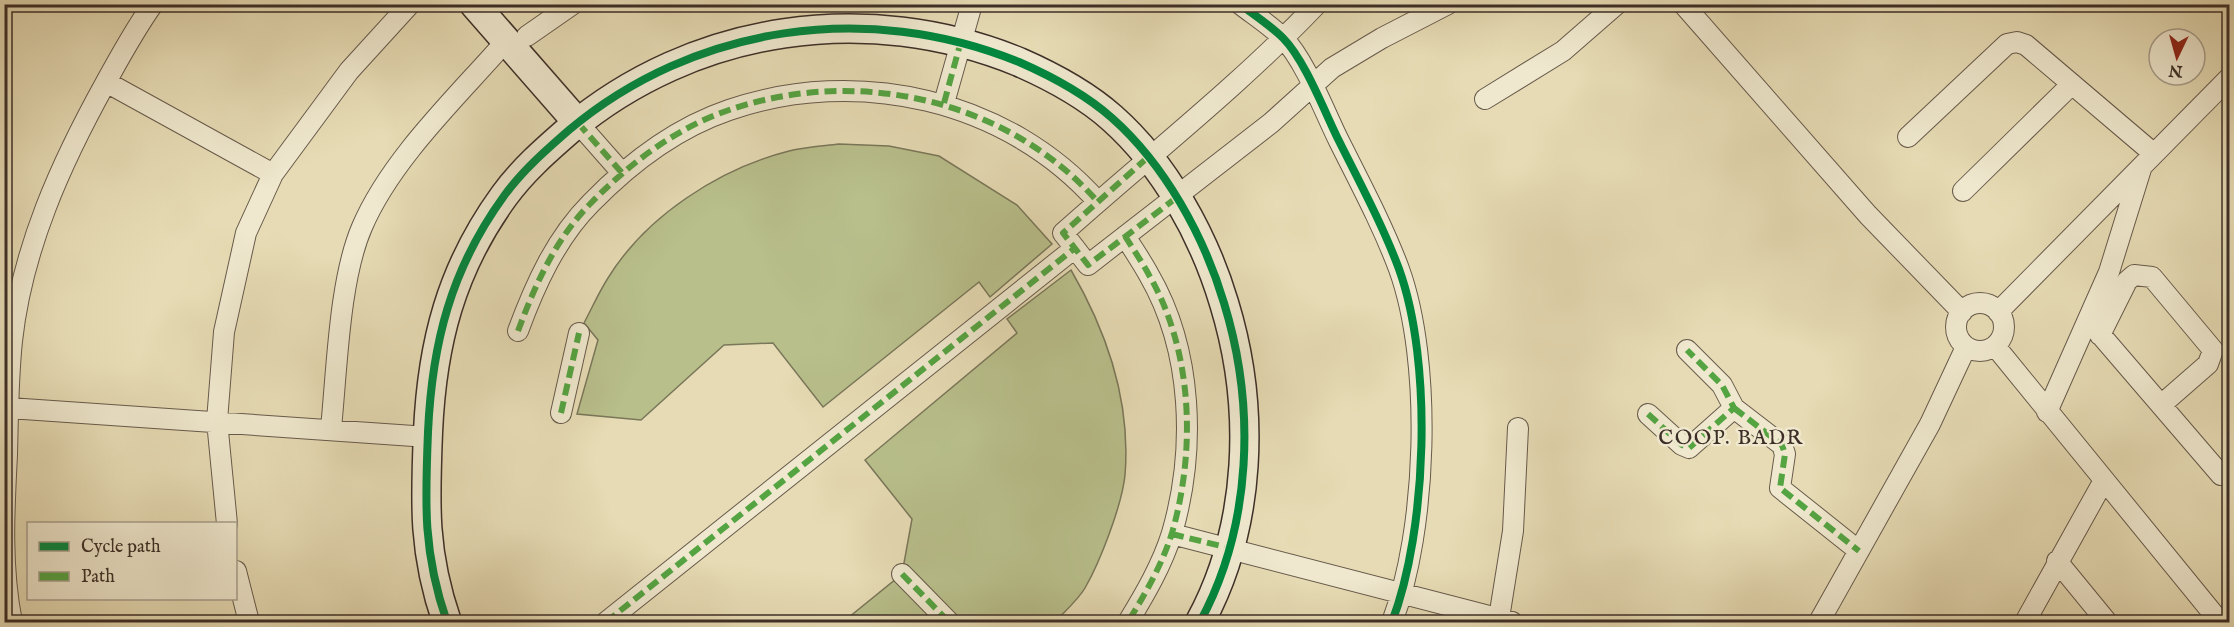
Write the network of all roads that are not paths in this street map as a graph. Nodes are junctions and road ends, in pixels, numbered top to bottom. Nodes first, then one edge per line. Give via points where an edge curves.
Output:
1 (153, 4) edge
2 (410, 4) edge
3 (474, 4) edge
4 (499, 4) edge
5 (573, 4) edge
6 (972, 4) edge
7 (1240, 4) edge
8 (1317, 4) edge
9 (1448, 4) edge
10 (1617, 4) edge
11 (1683, 4) edge
12 (516, 38) junction
13 (1284, 39) junction
14 (961, 41) junction
15 (2229, 77) edge
16 (106, 82) junction
17 (2072, 84) junction
18 (1313, 85) junction
19 (1485, 99) dead end
20 (944, 103) junction
21 (585, 116) junction
22 (1908, 137) dead end
23 (1147, 158) junction
24 (2148, 158) junction
25 (622, 173) junction
26 (273, 174) junction
27 (1963, 191) dead end
28 (1176, 198) junction
29 (1098, 202) junction
30 (1125, 236) junction
31 (1074, 248) junction
32 (1962, 312) junction
33 (1998, 312) junction
34 (2087, 319) junction
35 (518, 332) dead end
36 (579, 333) dead end
37 (2100, 334) junction
38 (1995, 346) junction
39 (1966, 347) junction
40 (1687, 350) dead end
41 (2161, 405) junction
42 (9, 408) junction
43 (1734, 408) junction
44 (2047, 412) junction
45 (561, 413) dead end
46 (1648, 414) dead end
47 (217, 421) junction
48 (331, 428) junction
49 (1518, 428) dead end
50 (428, 437) junction
51 (2222, 475) dead end
52 (2103, 482) junction
53 (226, 522) edge
54 (1172, 534) junction
55 (1229, 548) junction
56 (1859, 551) junction
57 (2057, 561) junction
58 (902, 574) dead end
59 (237, 575) edge
60 (5, 587) edge
61 (1403, 593) junction
62 (1505, 620) edge
63 (12, 622) edge
64 (249, 622) edge
65 (447, 622) edge
66 (606, 622) edge
67 (949, 622) edge
68 (1128, 622) edge
69 (1200, 622) edge
70 (1392, 622) edge
71 (1819, 622) edge
72 (2025, 622) edge
73 (2107, 622) edge
74 (2220, 622) edge

1 - 16 street
2 - 26 street via 349,71
3 - 12 street
4 - 12 street
5 - 12 street
6 - 14 street
7 - 13 street
8 - 13 street
9 - 18 street via 1357,51
10 - 19 street via 1563,51
11 - 32 street via 1868,215
12 - 21 street
12 - 48 street via 386,179 361,228 347,278
13 - 18 street
13 - 23 street via 1233,88
14 - 20 street
14 - 21 street via 876,26 776,32 722,45 680,61
14 - 23 street via 1001,54 1059,82 1112,118
15 - 24 street
16 - 26 street
16 - 42 street via 78,133 37,230 12,340
17 - 22 street via 2026,45 2007,44
17 - 24 street
17 - 27 street
18 - 28 street
18 - 61 street via 1399,269 1408,303 1419,382 1422,442 1416,519
20 - 25 street via 892,93 836,90 782,96 728,110 678,133
20 - 29 street via 997,125 1044,154
21 - 25 street
21 - 50 street via 505,194 463,266 435,351
23 - 28 street
23 - 29 street
24 - 33 street
24 - 34 street via 2109,272
25 - 35 street via 589,204 554,251 533,290
26 - 47 street via 246,233 234,278 224,332
28 - 30 street
28 - 55 street via 1220,290 1241,381 1243,474
29 - 31 street via 1063,233
30 - 31 street via 1088,265
30 - 54 street via 1150,276 1171,325 1183,377 1188,430 1184,482
31 - 66 street
32 - 33 street via 1980,303
32 - 39 street via 1956,324 1958,337
33 - 38 street via 2004,330
34 - 37 street
34 - 44 street
36 - 45 street
37 - 41 street
37 - 41 street via 2127,281 2134,275 2152,278 2213,350 2208,364
38 - 39 street via 1986,351
38 - 44 street
39 - 56 street via 1930,424
40 - 43 street via 1722,385
41 - 51 street
42 - 47 street
42 - 60 street
43 - 46 street via 1689,448
43 - 56 street via 1782,445 1785,454 1780,488
44 - 52 street
47 - 48 street
47 - 53 street
48 - 50 street
49 - 62 street
50 - 65 street via 426,537 435,586
52 - 57 street
52 - 74 street
54 - 55 street
54 - 68 street via 1152,583
55 - 61 street
55 - 69 street
56 - 71 street
57 - 72 street
57 - 73 street
58 - 67 street
59 - 64 street
60 - 63 street
61 - 62 street
61 - 70 street

